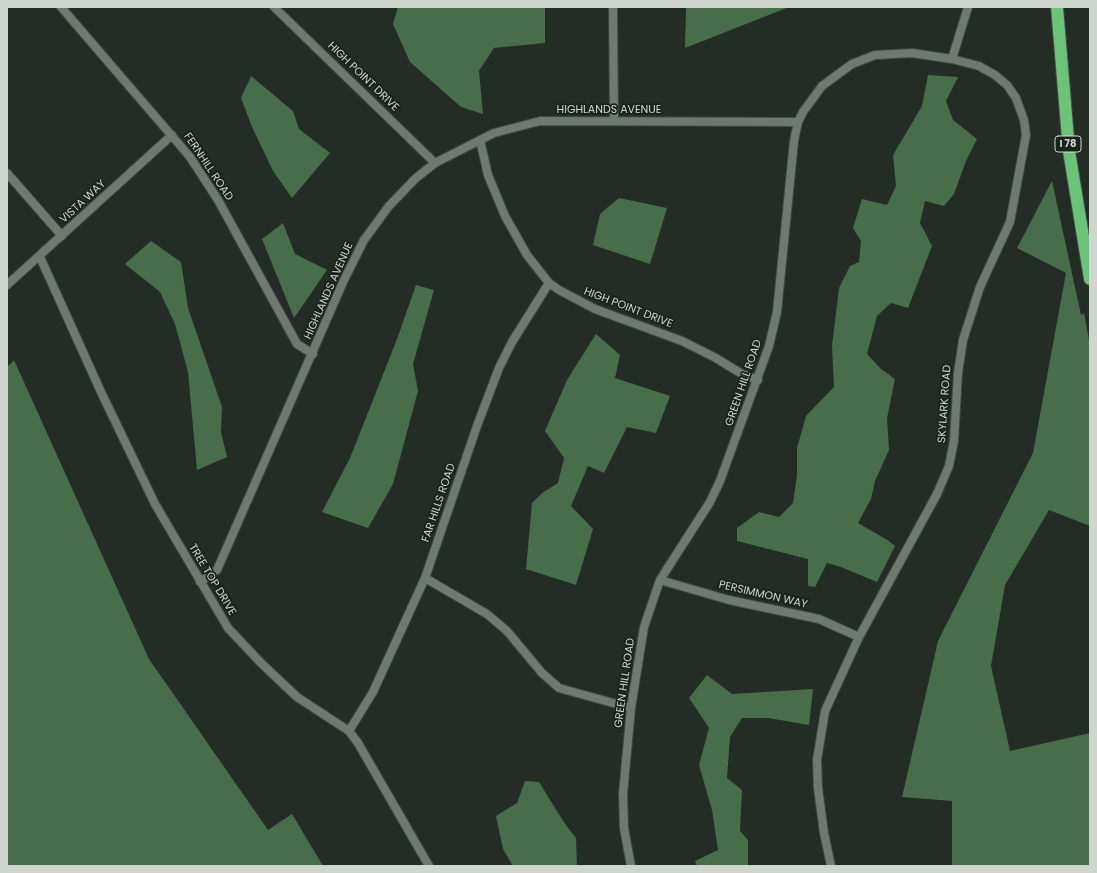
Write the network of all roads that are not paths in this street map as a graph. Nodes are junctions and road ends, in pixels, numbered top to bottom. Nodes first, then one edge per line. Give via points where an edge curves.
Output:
1 (61, 7) edge
2 (274, 7) edge
3 (613, 7) edge
4 (968, 7) edge
5 (1057, 7) edge
6 (952, 59) junction
7 (614, 120) junction
8 (798, 122) junction
9 (172, 135) junction
10 (480, 140) junction
11 (435, 163) junction
12 (7, 173) edge
13 (62, 236) junction
14 (40, 257) junction
15 (1090, 279) edge
16 (549, 283) junction
17 (7, 285) edge
18 (313, 354) junction
19 (758, 380) junction
20 (425, 578) junction
21 (660, 580) junction
22 (200, 582) junction
23 (859, 636) junction
24 (631, 708) junction
25 (349, 731) junction
26 (429, 866) edge
27 (631, 866) edge
28 (831, 866) edge

1 - 9 street, FERNHILL ROAD
2 - 11 street, HIGH POINT DRIVE
3 - 7 street
4 - 6 street
5 - 15 highway, I 78 via 1069,151
6 - 8 street, GREEN HILL ROAD via 899,53 863,59 841,71 822,86
6 - 23 street, SKYLARK ROAD via 989,71 1012,92 1020,105 1024,120 1024,150 1010,222 980,287 963,340 958,373 954,442 949,466 937,494
7 - 8 street, HIGHLANDS AVENUE
7 - 10 street, HIGHLANDS AVENUE via 540,121 514,127
8 - 19 street, GREEN HILL ROAD via 777,312
9 - 13 street, VISTA WAY
9 - 18 street, FERNHILL ROAD via 218,200 297,344
10 - 11 street, HIGHLANDS AVENUE
10 - 16 street, HIGH POINT DRIVE via 488,175 505,216 527,255
11 - 18 street, HIGHLANDS AVENUE via 416,178 389,206 364,240
12 - 13 street
13 - 14 street, VISTA WAY
14 - 17 street, VISTA WAY
14 - 22 street, TREE TOP DRIVE via 155,504
16 - 19 street, HIGH POINT DRIVE via 595,309 682,341
16 - 20 street, FAR HILLS ROAD via 499,368
18 - 22 street, HIGHLANDS AVENUE via 216,570
19 - 21 street, GREEN HILL ROAD via 710,502
20 - 24 street via 487,614 507,631 542,673 559,688
20 - 25 street, FAR HILLS ROAD via 372,692
21 - 23 street, PERSIMMON WAY via 729,600 819,619
21 - 24 street, GREEN HILL ROAD via 644,627
22 - 25 street, TREE TOP DRIVE via 228,628 260,663 297,697
23 - 28 street, SKYLARK ROAD via 828,705 820,735 817,760 819,795
24 - 27 street, GREEN HILL ROAD via 623,794 624,828
25 - 26 street, TREE TOP DRIVE

